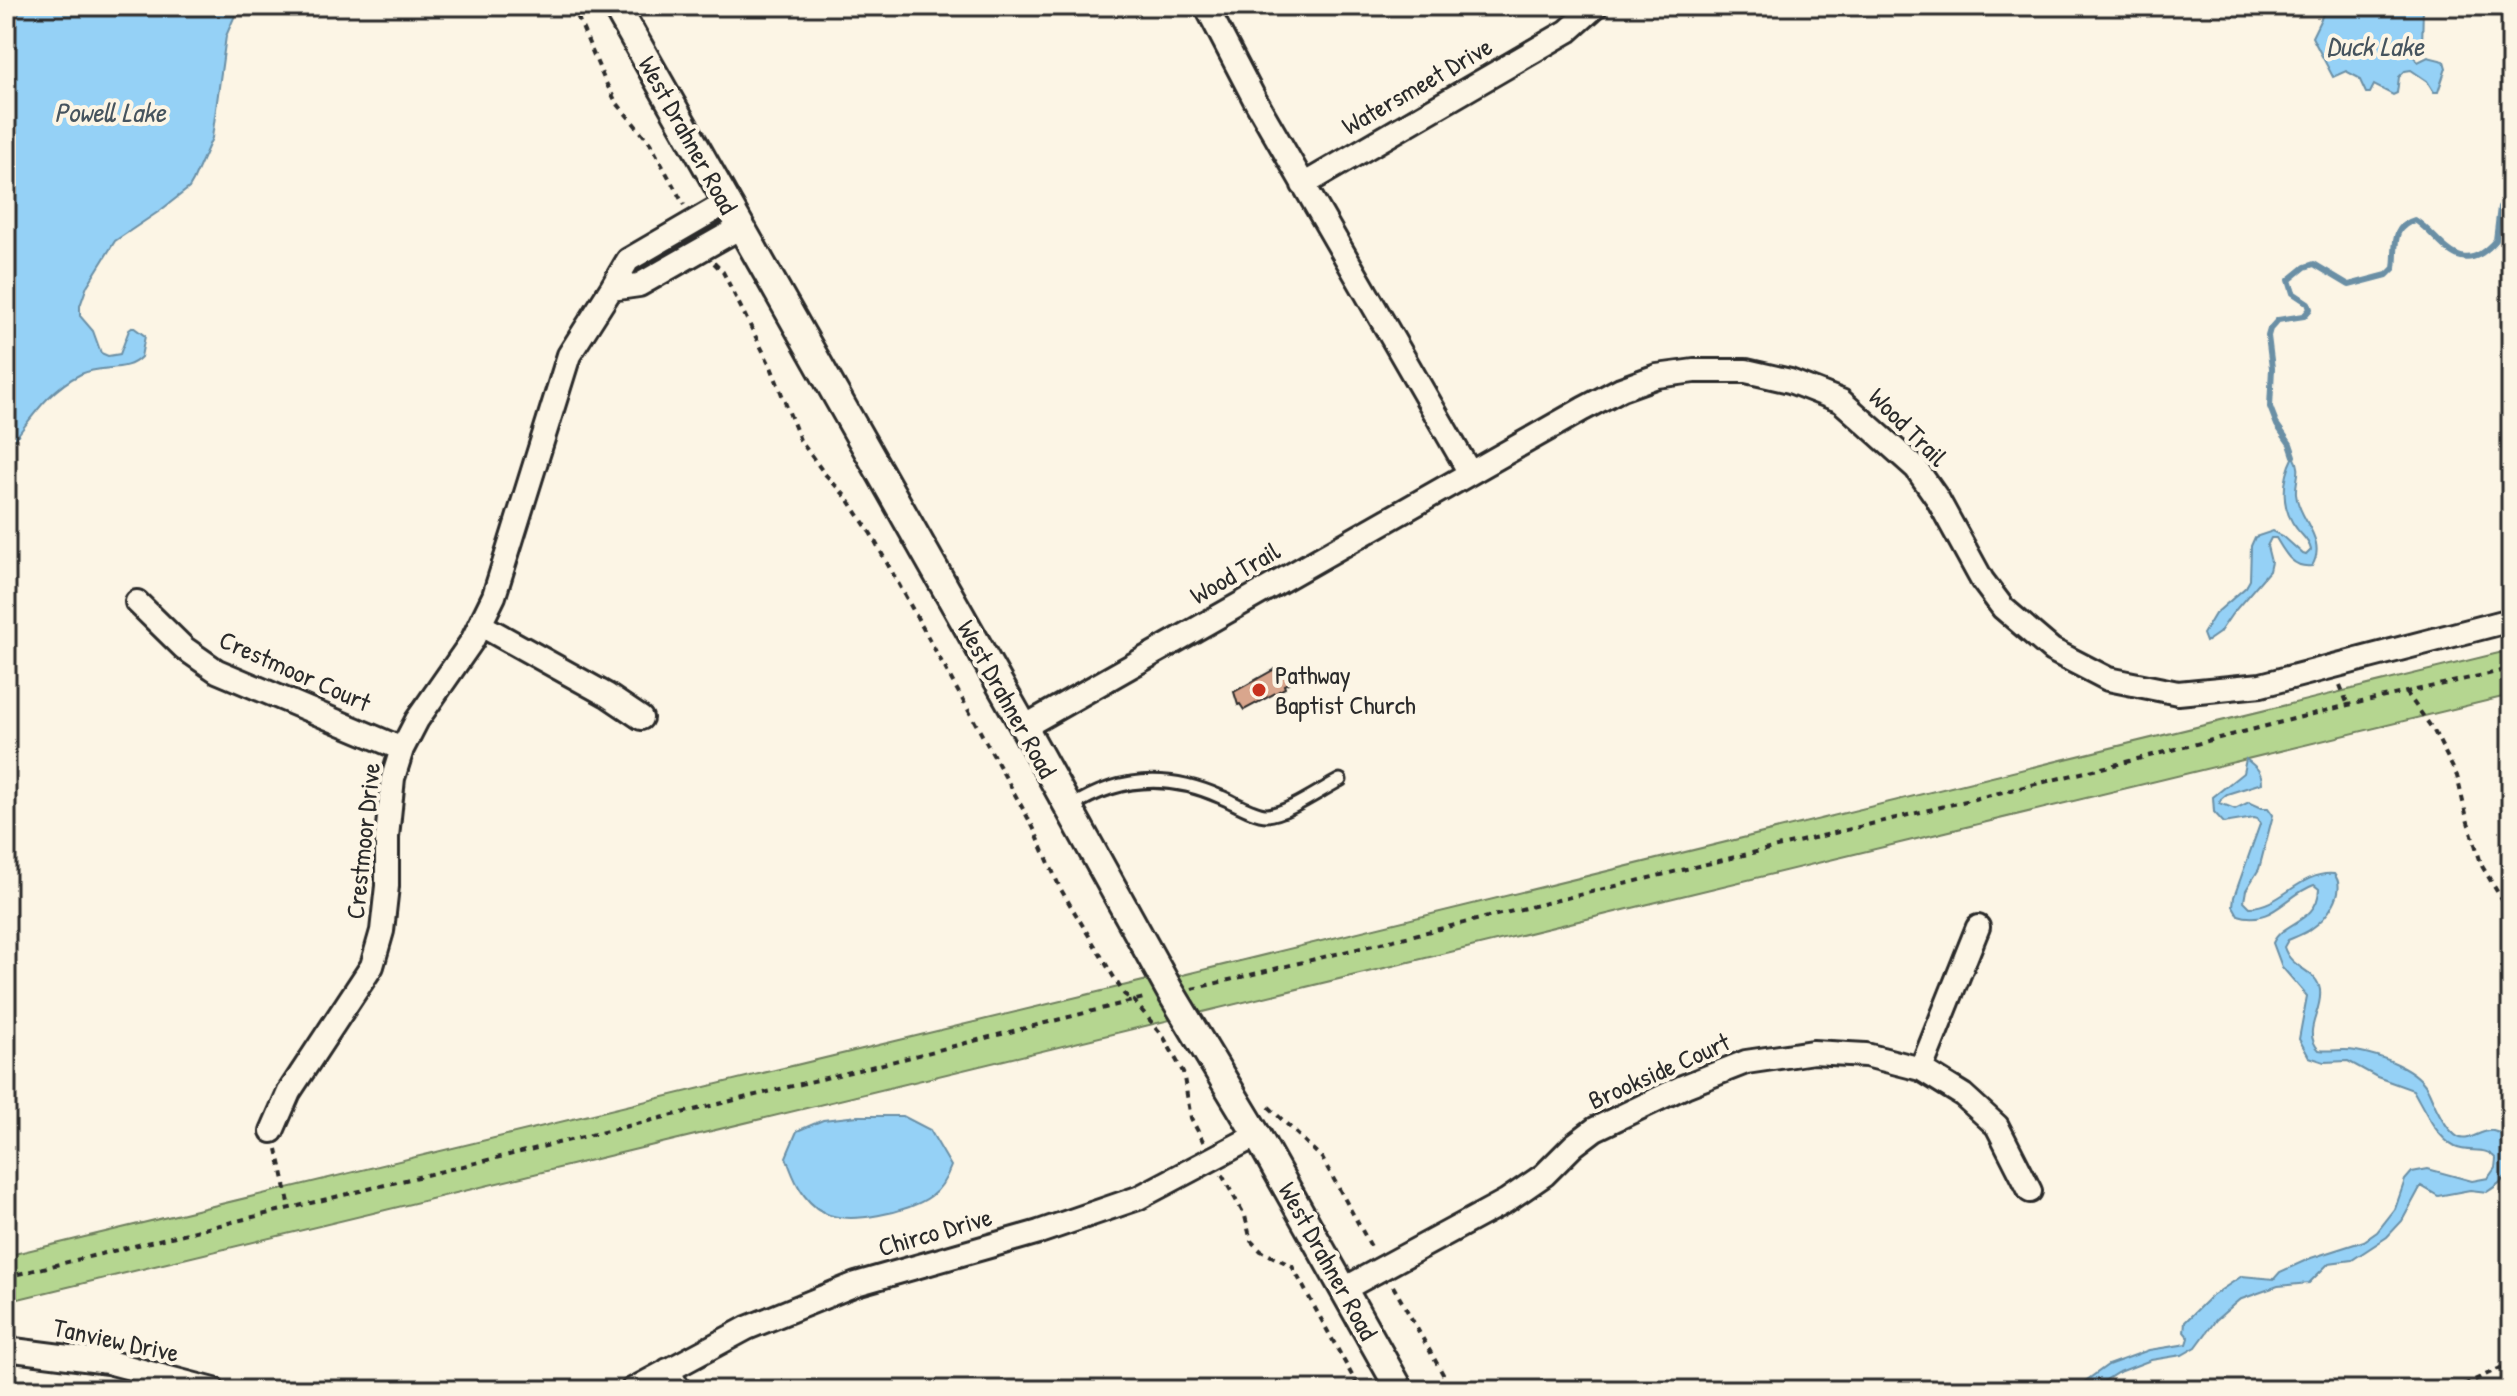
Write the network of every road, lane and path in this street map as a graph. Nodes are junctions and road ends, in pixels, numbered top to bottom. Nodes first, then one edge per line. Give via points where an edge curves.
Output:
1 (573, 6) edge
2 (616, 6) edge
3 (1206, 6) edge
4 (1596, 6) edge
5 (1303, 185) junction
6 (726, 203) junction
7 (693, 222) junction
8 (739, 228) junction
9 (701, 250) junction
10 (611, 289) junction
11 (1470, 473) junction
12 (137, 602) dead end
13 (2511, 620) edge
14 (481, 625) junction
15 (2511, 669) edge
16 (2406, 692) junction
17 (641, 718) dead end
18 (1024, 727) junction
19 (402, 749) junction
20 (1340, 780) dead end
21 (1069, 808) junction
22 (2511, 915) edge
23 (1978, 927) dead end
24 (1181, 990) junction
25 (1134, 1001) junction
26 (1198, 1002) dead end
27 (1921, 1069) junction
28 (1261, 1099) dead end
29 (272, 1131) joint
30 (1257, 1135) junction
31 (1212, 1158) junction
32 (2030, 1191) dead end
33 (290, 1207) junction
34 (1384, 1268) junction
35 (6, 1277) edge
36 (1344, 1289) junction
37 (6, 1349) edge
38 (2511, 1363) edge
39 (668, 1370) junction
40 (214, 1390) edge
41 (632, 1390) edge
42 (679, 1390) edge
43 (1360, 1390) edge
44 (1400, 1390) edge
45 (1452, 1390) edge
46 (2453, 1390) edge

1 - 7 path via 616,102 650,143
2 - 6 street, West Drahner Road
3 - 5 street
4 - 5 street, Watersmeet Drive via 1568,31
5 - 11 street
6 - 7 street, Crestmoor Drive
6 - 8 street, West Drahner Road
7 - 10 street, Crestmoor Drive via 628,260
8 - 9 street
8 - 18 street, West Drahner Road
9 - 10 street via 639,285
9 - 25 path via 723,272 771,367 800,440 871,534 1033,827 1060,888 1124,994
10 - 14 street, Crestmoor Drive via 569,355
11 - 13 street, Wood Trail via 1608,396 1657,376 1746,371 1841,401 1886,439 1930,488 2003,608 2052,650 2108,679 2178,693 2261,685
11 - 18 street, Wood Trail
12 - 19 street, Crestmoor Court via 184,648 217,671
14 - 17 street
14 - 19 street, Crestmoor Drive
15 - 16 path
16 - 22 path via 2457,776 2482,866
16 - 24 path
18 - 21 street, West Drahner Road
19 - 29 street, Crestmoor Drive via 393,778 382,931 372,966 289,1092
20 - 21 lane via 1266,815 1176,781 1133,782 1089,795
21 - 24 street, West Drahner Road
23 - 27 street
24 - 25 path
24 - 26 path
24 - 30 street, West Drahner Road
25 - 31 path via 1183,1072 1191,1118
25 - 33 path
27 - 32 street, Brookside Court via 1963,1095 1997,1126
27 - 34 street, Brookside Court via 1866,1055 1813,1052 1746,1062 1595,1129 1506,1201
28 - 34 path via 1322,1158
29 - 33 path
30 - 31 street, Chirco Drive
30 - 36 street, West Drahner Road
31 - 39 street, Chirco Drive via 1138,1198 856,1284 747,1328
31 - 43 path via 1245,1216 1251,1241 1292,1266
33 - 35 path
34 - 36 street, Brookside Court
34 - 45 path
36 - 44 street, West Drahner Road
37 - 40 street, Tanview Drive via 108,1362
38 - 46 path
39 - 41 street, Chirco Drive
39 - 42 street

